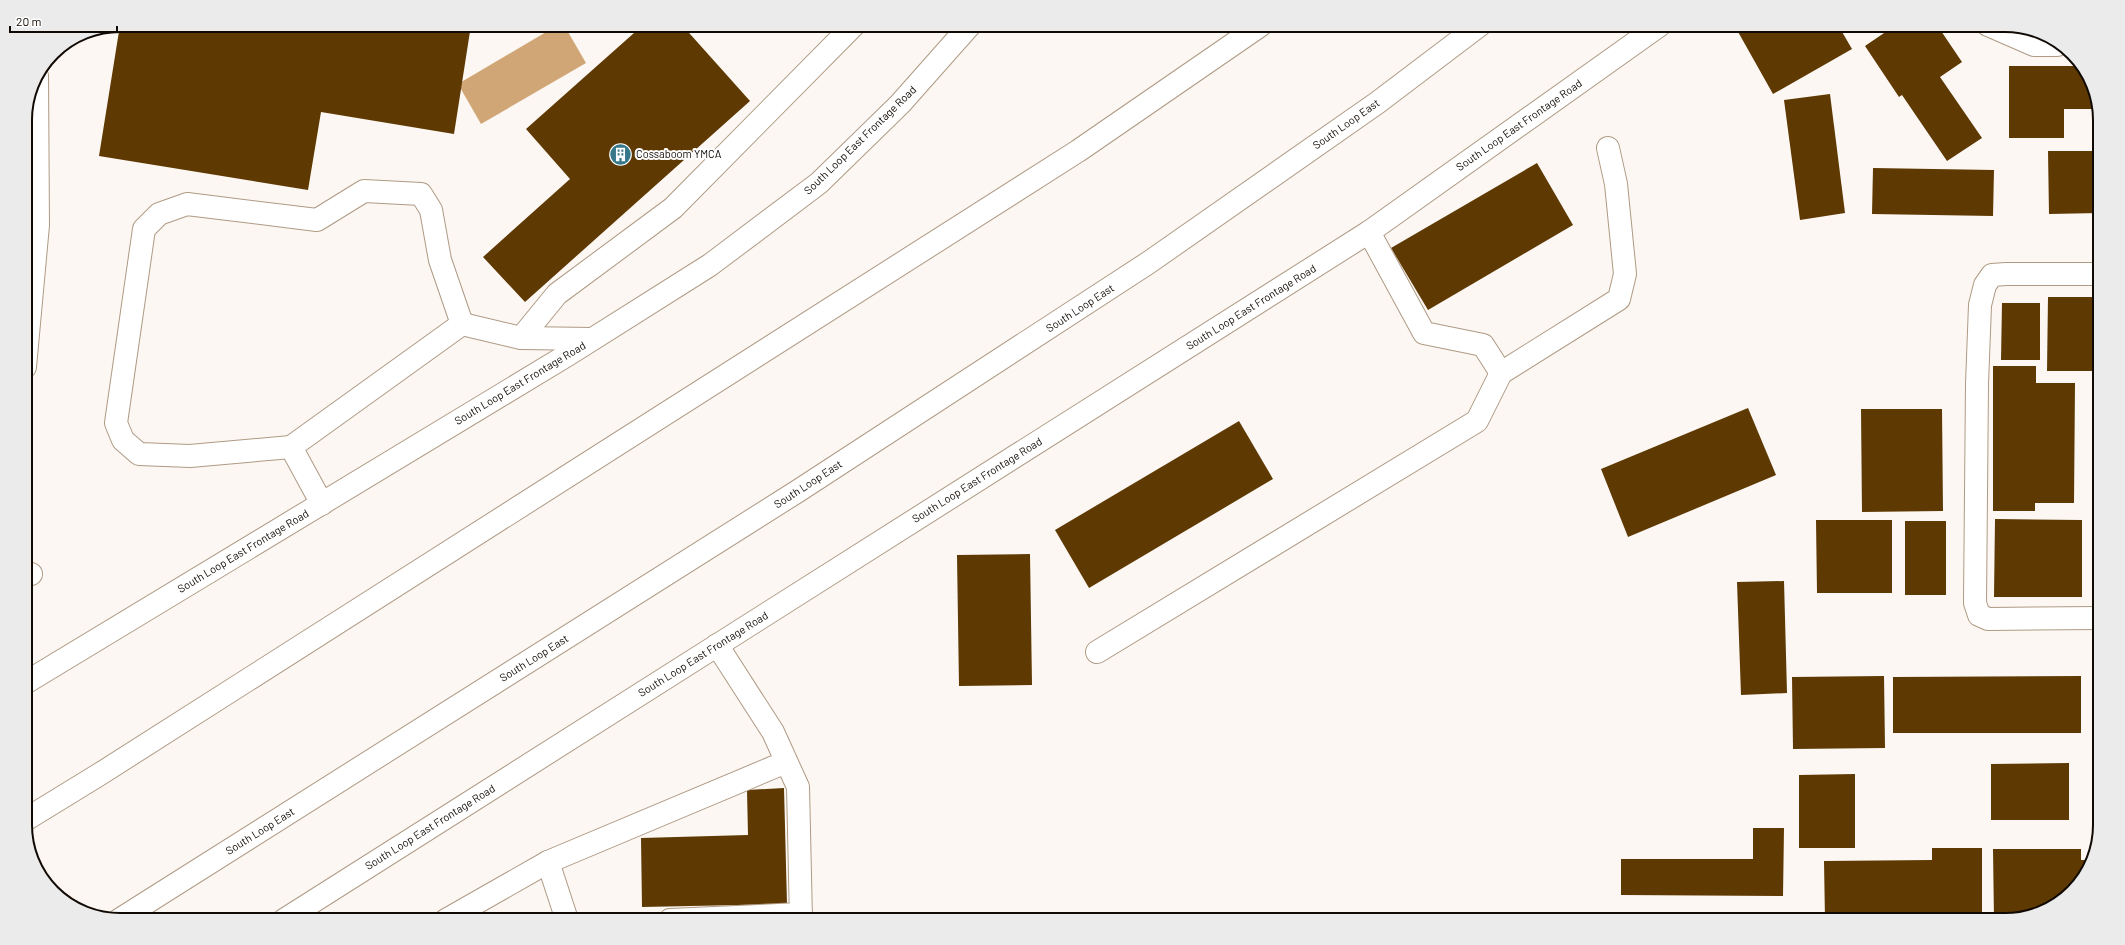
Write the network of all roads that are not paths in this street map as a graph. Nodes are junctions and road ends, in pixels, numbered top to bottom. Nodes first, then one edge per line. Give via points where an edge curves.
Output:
1 (847, 32) edge
2 (964, 32) edge
3 (1251, 32) edge
4 (1471, 32) edge
5 (1650, 32) edge
6 (2004, 32) edge
7 (2051, 45) edge
8 (37, 91) edge
9 (1608, 148) dead end
10 (1369, 232) junction
11 (2093, 274) edge
12 (32, 291) edge
13 (462, 324) junction
14 (521, 338) junction
15 (592, 339) junction
16 (1502, 373) junction
17 (291, 447) junction
18 (322, 504) junction
19 (2093, 618) edge
20 (717, 645) junction
21 (1097, 652) dead end
22 (32, 679) edge
23 (786, 762) junction
24 (100, 774) junction
25 (32, 807) edge
26 (32, 816) edge
27 (548, 862) junction
28 (130, 913) edge
29 (295, 913) edge
30 (458, 913) edge
31 (565, 913) edge
32 (801, 913) edge

1 - 14 main road via 673,208 557,294
2 - 15 main road, South Loop East Frontage Road via 900,104 819,183 710,265
3 - 24 main road via 1078,151
4 - 28 main road, South Loop East via 1377,103 1148,264 798,491
5 - 10 main road, South Loop East Frontage Road
6 - 7 main road via 2034,45
8 - 12 main road via 38,225
9 - 16 main road via 1616,184 1625,274 1619,299
10 - 16 main road via 1424,333 1483,346
10 - 20 main road, South Loop East Frontage Road
11 - 19 main road via 1992,275 1985,285 1980,305 1977,384 1975,603 1979,615 1988,619
13 - 14 main road
13 - 17 main road
13 - 17 main road via 440,260 431,210 421,194 364,191 317,220 187,204 159,214 144,229 116,423 123,440 139,454 190,456
14 - 15 main road
15 - 18 main road, South Loop East Frontage Road
16 - 21 main road via 1477,421
17 - 18 main road
18 - 22 main road, South Loop East Frontage Road
20 - 23 main road via 773,732
20 - 29 main road, South Loop East Frontage Road
23 - 27 main road
23 - 32 main road via 798,787
24 - 25 main road
24 - 26 main road
27 - 30 main road
27 - 31 main road

